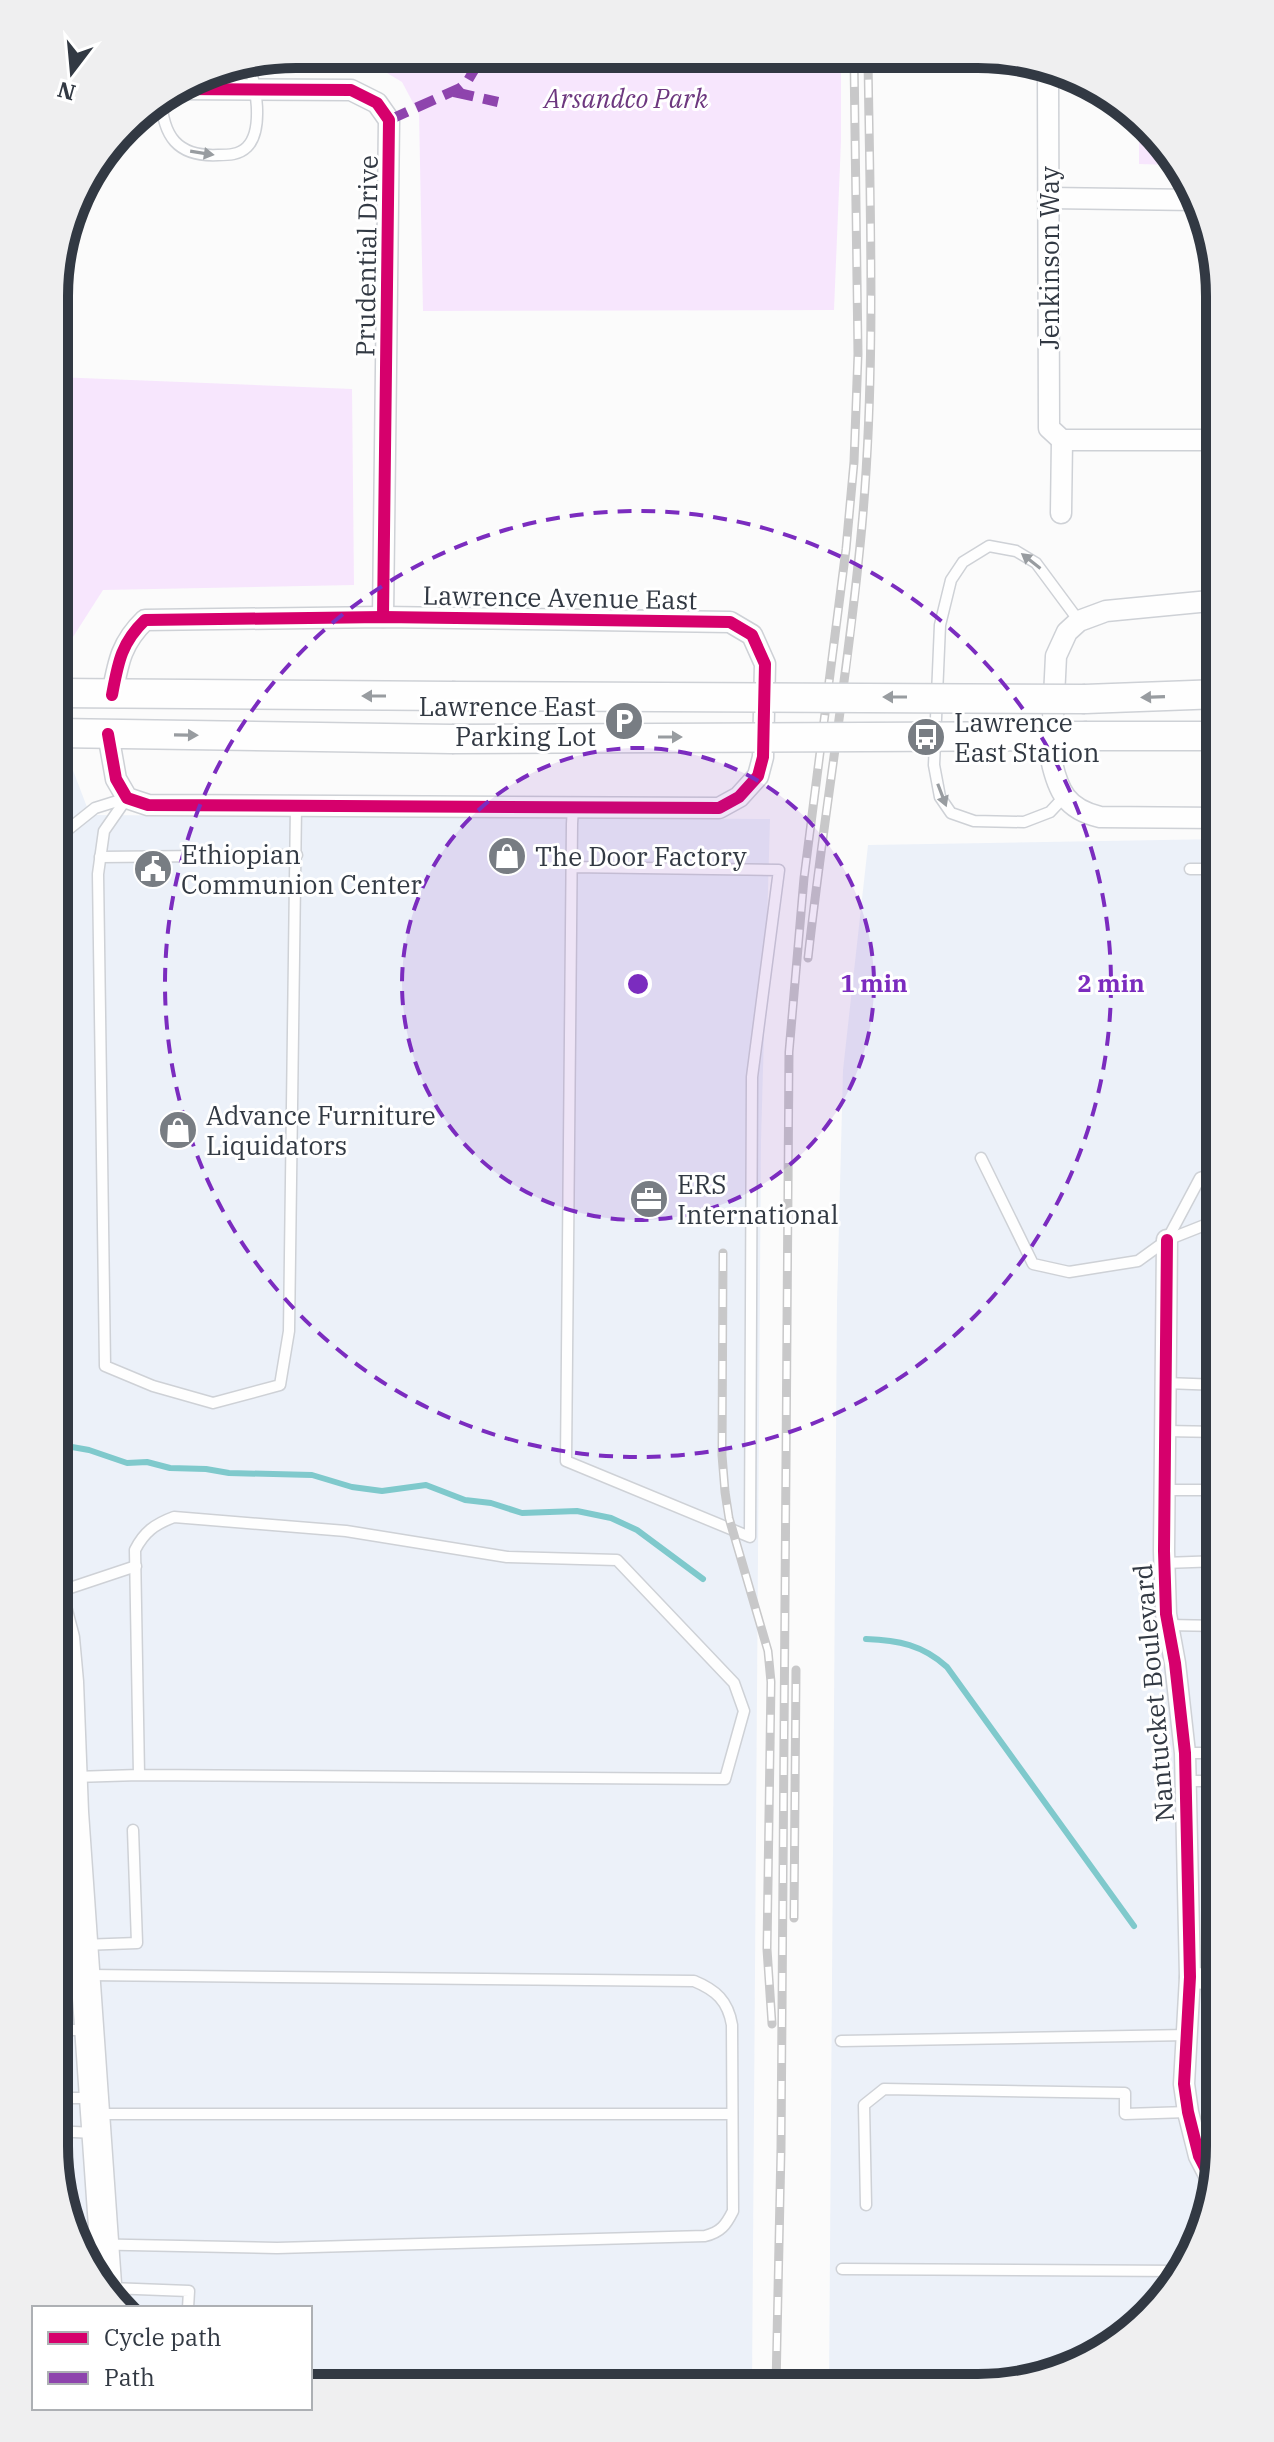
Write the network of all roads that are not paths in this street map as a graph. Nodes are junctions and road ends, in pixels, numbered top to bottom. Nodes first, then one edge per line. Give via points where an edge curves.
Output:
1 (251, 72) edge
2 (1048, 79) edge
3 (201, 89) edge
4 (256, 89) junction
5 (162, 111) edge
6 (1049, 198) junction
7 (1185, 200) edge
8 (1062, 440) junction
9 (1206, 440) edge
10 (1061, 513) dead end
11 (1206, 601) edge
12 (383, 617) junction
13 (1079, 621) junction
14 (68, 693) edge
15 (112, 695) junction
16 (1206, 695) edge
17 (68, 733) edge
18 (108, 734) junction
19 (1206, 736) edge
20 (1064, 797) junction
21 (127, 798) junction
22 (296, 806) junction
23 (573, 807) junction
24 (1206, 818) edge
25 (68, 830) edge
26 (297, 855) junction
27 (100, 857) junction
28 (572, 867) junction
29 (1190, 869) dead end
30 (1206, 869) edge
31 (981, 1158) dead end
32 (1206, 1176) edge
33 (1206, 1225) edge
34 (1167, 1240) junction
35 (1165, 1383) junction
36 (1206, 1384) edge
37 (1165, 1431) junction
38 (1206, 1432) edge
39 (1164, 1490) junction
40 (1206, 1490) edge
41 (1206, 1562) edge
42 (1164, 1563) junction
43 (136, 1566) junction
44 (68, 1589) edge
45 (1168, 1625) junction
46 (1206, 1626) edge
47 (68, 1698) edge
48 (1185, 1753) junction
49 (1206, 1753) edge
50 (139, 1775) junction
51 (72, 1777) junction
52 (1185, 1781) junction
53 (1206, 1781) edge
54 (133, 1830) dead end
55 (68, 1843) edge
56 (68, 1879) edge
57 (68, 1953) edge
58 (86, 1962) junction
59 (68, 1964) edge
60 (1190, 1977) junction
61 (1206, 1979) edge
62 (68, 2030) edge
63 (90, 2030) junction
64 (1188, 2035) junction
65 (841, 2041) dead end
66 (68, 2104) edge
67 (1188, 2112) junction
68 (732, 2114) junction
69 (95, 2115) junction
70 (68, 2126) edge
71 (1205, 2168) edge
72 (866, 2205) dead end
73 (93, 2244) edge
74 (842, 2269) dead end
75 (1169, 2271) edge
76 (117, 2287) edge
77 (188, 2306) edge

1 - 4 lane
2 - 6 street, Jenkinson Way
3 - 4 street, Prudential Drive
5 -> 4 lane via 169,137 177,145 193,153 237,154 254,136
4 - 12 street, Prudential Drive via 351,90 377,103 389,120
6 - 7 street
6 - 8 street, Jenkinson Way via 1049,428
8 - 9 street
8 - 10 street, Jenkinson Way
11 - 13 street via 1106,611
12 - 15 street, Lawrence Avenue East via 145,620 129,635
12 - 23 street, Lawrence Avenue East via 701,620 730,622 752,635 765,664 763,757 758,776 739,797 719,808
13 - 20 street via 1056,656 1051,759
13 -> 20 lane via 1036,563 1016,551 989,546 963,562 951,580 940,625 934,765 940,797 951,813 974,821 1024,822 1050,812
14 - 15 main road
16 -> 15 main road, bridge via 1085,699
17 - 18 main road
18 -> 19 main road, bridge via 452,739
18 - 21 street via 116,779
20 - 24 street via 1082,813 1100,817
21 - 22 street, Lawrence Avenue East via 148,805
21 - 25 lane via 95,808
21 - 27 lane via 104,831
22 - 23 street, Lawrence Avenue East
22 - 26 lane
23 - 28 lane
26 - 27 lane
26 - 27 lane via 289,1331 280,1385 213,1403 105,1366
28 - 28 lane via 566,1461 750,1537 752,1077 779,870
29 - 30 lane
31 - 34 lane via 1033,1264 1069,1272 1138,1261
32 - 34 lane via 1200,1178
33 - 34 lane
34 - 35 street, Nantucket Boulevard
35 - 36 lane
35 - 37 street, Nantucket Boulevard
37 - 38 lane
37 - 39 street, Nantucket Boulevard
39 - 40 lane
39 - 42 street, Nantucket Boulevard
41 - 42 lane
42 - 45 street, Nantucket Boulevard
43 - 44 lane
43 - 50 lane
43 - 50 lane via 135,1550 142,1537 174,1517 346,1531 507,1557 617,1560 734,1683 744,1711 725,1779
45 - 46 lane
45 - 48 street, Nantucket Boulevard
47 - 51 main road
48 - 49 lane
48 - 52 street, Nantucket Boulevard
50 - 51 lane
51 - 55 main road
52 - 53 lane
52 - 60 street, Nantucket Boulevard
54 - 58 lane via 137,1943
56 - 58 main road
57 - 58 lane
58 - 59 lane
58 - 63 main road
58 - 68 lane via 694,1981 718,1993 730,2014
60 - 61 street
60 - 64 street, Nantucket Boulevard
62 - 63 lane
63 - 69 main road
64 - 65 lane
64 - 67 street, Nantucket Boulevard
66 - 69 lane
67 - 71 street, Nantucket Boulevard
67 - 72 lane via 1125,2114 1125,2093 884,2089 864,2105
68 - 69 lane
68 - 73 lane via 733,2211 726,2225 705,2236 277,2248
69 - 70 lane
69 - 73 main road
74 - 75 lane
76 - 77 lane via 189,2291

